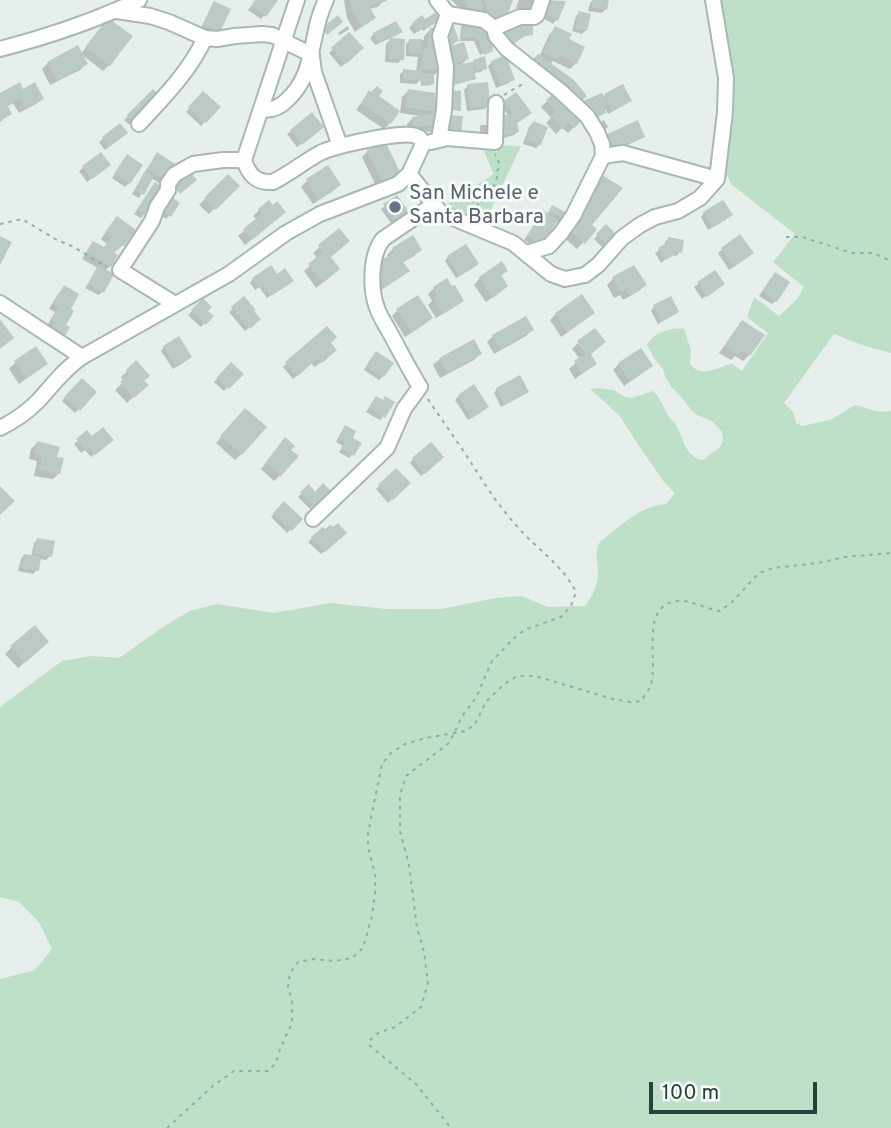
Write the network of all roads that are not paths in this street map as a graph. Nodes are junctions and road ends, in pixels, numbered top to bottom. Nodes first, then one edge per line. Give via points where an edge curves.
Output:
1 (139, 0) edge
2 (297, 0) edge
3 (326, 0) edge
4 (437, 0) edge
5 (542, 0) edge
6 (713, 0) edge
7 (117, 11) junction
8 (448, 14) junction
9 (494, 28) junction
10 (205, 38) junction
11 (284, 41) junction
12 (0, 49) edge
13 (312, 55) junction
14 (496, 103) road end
15 (262, 109) junction
16 (139, 124) dead end
17 (439, 139) junction
18 (423, 144) junction
19 (340, 146) junction
20 (603, 156) junction
21 (244, 160) junction
22 (409, 174) junction
23 (716, 179) junction
24 (433, 205) junction
25 (527, 253) junction
26 (0, 303) edge
27 (175, 304) junction
28 (82, 357) junction
29 (0, 428) edge
30 (313, 519) dead end

1 - 7 street
2 - 11 street
3 - 13 street
4 - 8 street
5 - 9 street via 534,17 520,17
6 - 23 street via 726,78
7 - 10 street via 150,16
7 - 12 street
8 - 9 street via 484,20
8 - 17 street via 440,36 446,67
9 - 20 street via 507,49 587,116 602,144
10 - 11 street via 262,34
10 - 16 street via 173,86
11 - 13 street
11 - 15 street
13 - 15 street via 290,98 275,108
13 - 19 street
14 - 17 street via 495,142
15 - 21 street
17 - 18 street
18 - 19 street via 414,134
18 - 22 street
19 - 21 street via 273,182 256,180
20 - 23 street via 623,153
20 - 25 street via 561,233 549,246
21 - 27 street via 193,164 174,175 152,221 120,270
22 - 24 street
22 - 27 street via 398,184 320,214
23 - 25 street via 700,198 622,238 585,275 565,279 551,274
24 - 25 street via 448,217
24 - 30 street via 383,239 374,265 377,307 420,387 404,409 387,448
26 - 28 street
27 - 28 street
28 - 29 street via 68,366 35,404

